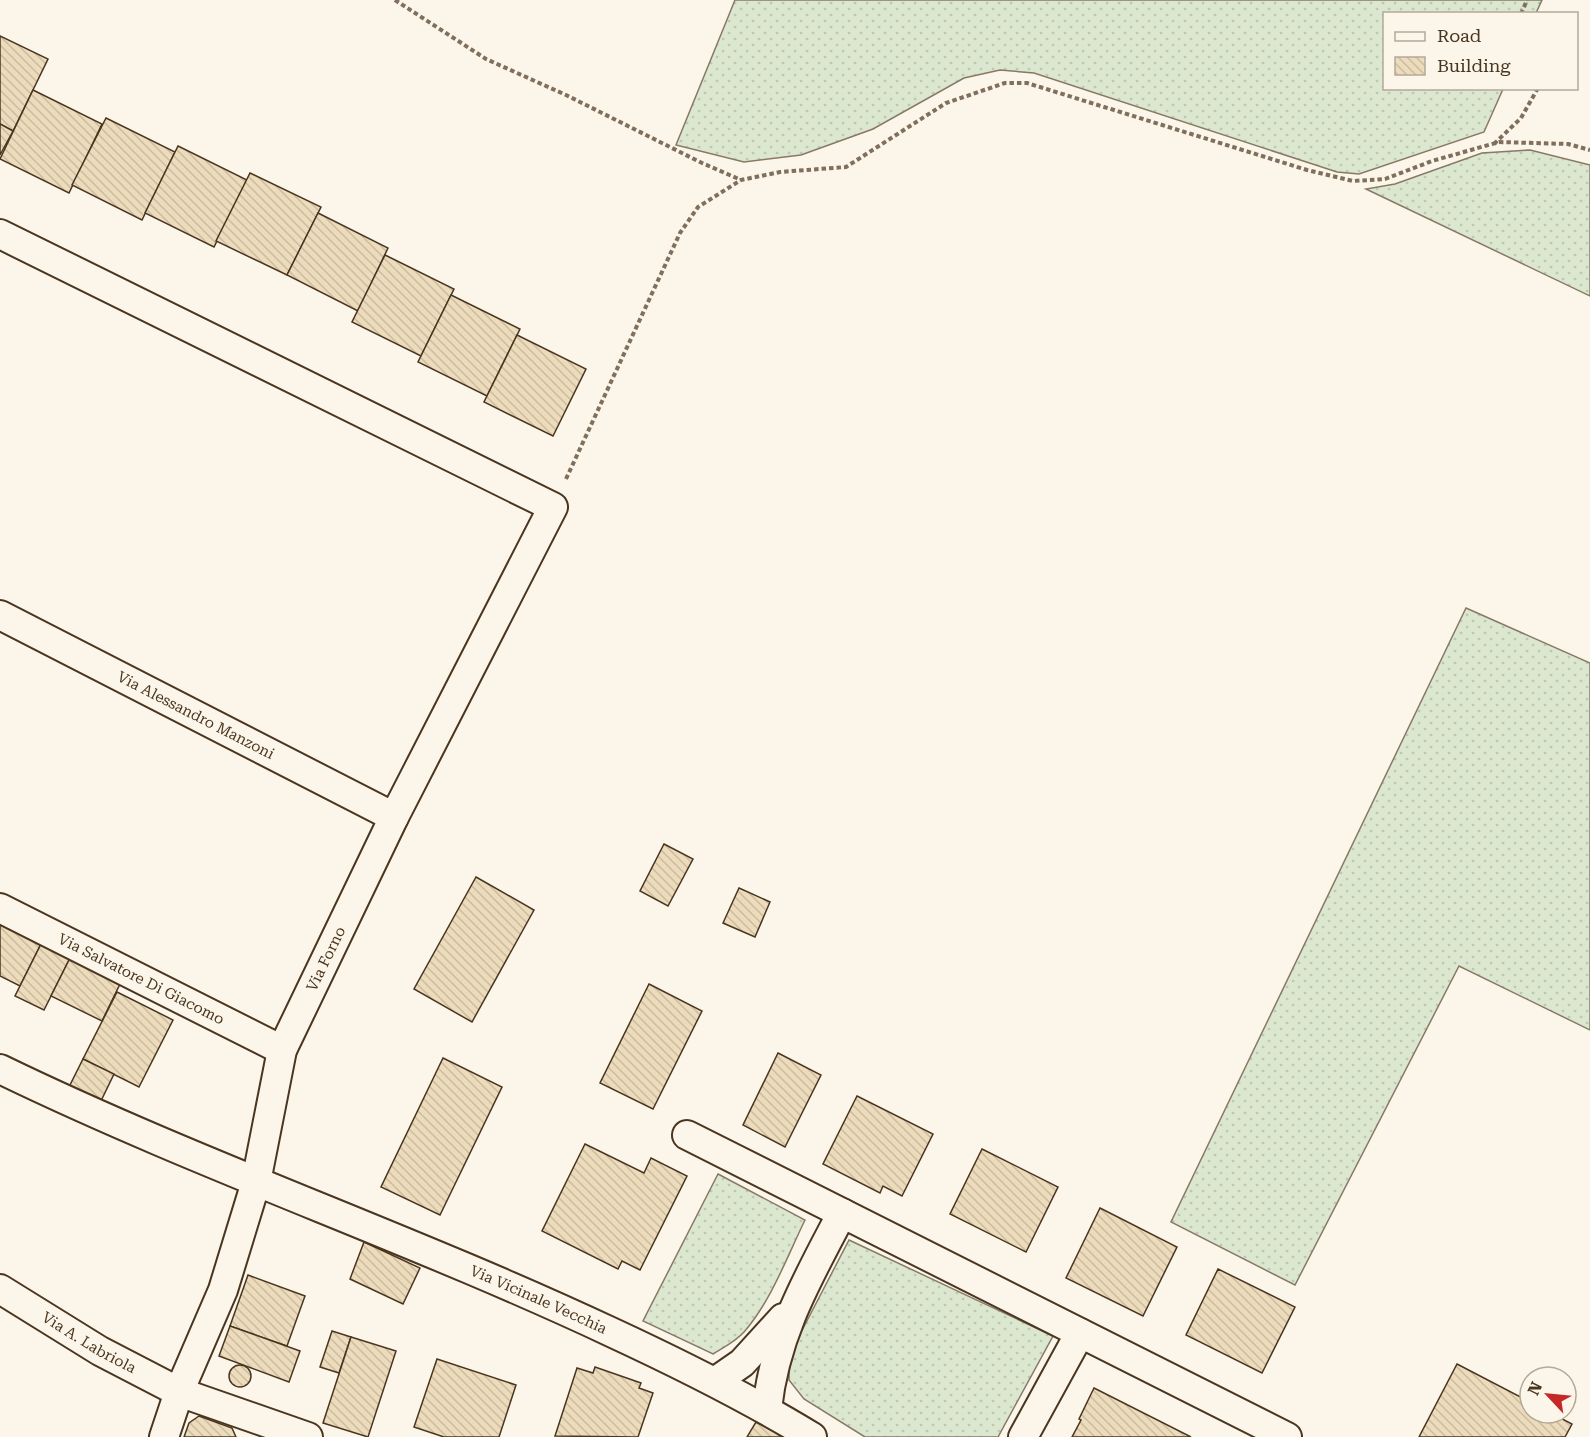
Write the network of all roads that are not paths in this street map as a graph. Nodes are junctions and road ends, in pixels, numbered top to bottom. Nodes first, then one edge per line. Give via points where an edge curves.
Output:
1 (0, 234) edge
2 (0, 615) edge
3 (394, 817) junction
4 (0, 908) edge
5 (282, 1050) junction
6 (0, 1069) edge
7 (687, 1135) dead end
8 (256, 1182) junction
9 (842, 1213) junction
10 (0, 1288) edge
11 (794, 1305) junction
12 (1080, 1333) junction
13 (716, 1381) junction
14 (179, 1392) junction
15 (767, 1409) junction
16 (1025, 1431) edge
17 (164, 1437) edge
18 (308, 1437) edge
19 (812, 1437) edge
20 (1287, 1437) edge

1 - 3 street, Via Forno via 554,507
2 - 3 street, Via Alessandro Manzoni
3 - 5 street, Via Forno
4 - 5 street, Via Salvatore Di Giacomo
5 - 8 street, Via Forno
6 - 8 street, Via Vicinale Vecchia
7 - 9 street
8 - 13 street, Via Vicinale Vecchia via 532,1295
8 - 14 street, Via Forno via 224,1290
9 - 11 street
9 - 12 street
10 - 14 street, Via A. Labriola via 100,1351
11 - 13 street via 742,1363
11 - 15 street via 777,1352
12 - 16 street
12 - 20 street
13 - 15 street, Via Vicinale Vecchia
14 - 17 street, Via Forno
14 - 18 street, Via A. Labriola
15 - 19 street, Via Vicinale Vecchia

